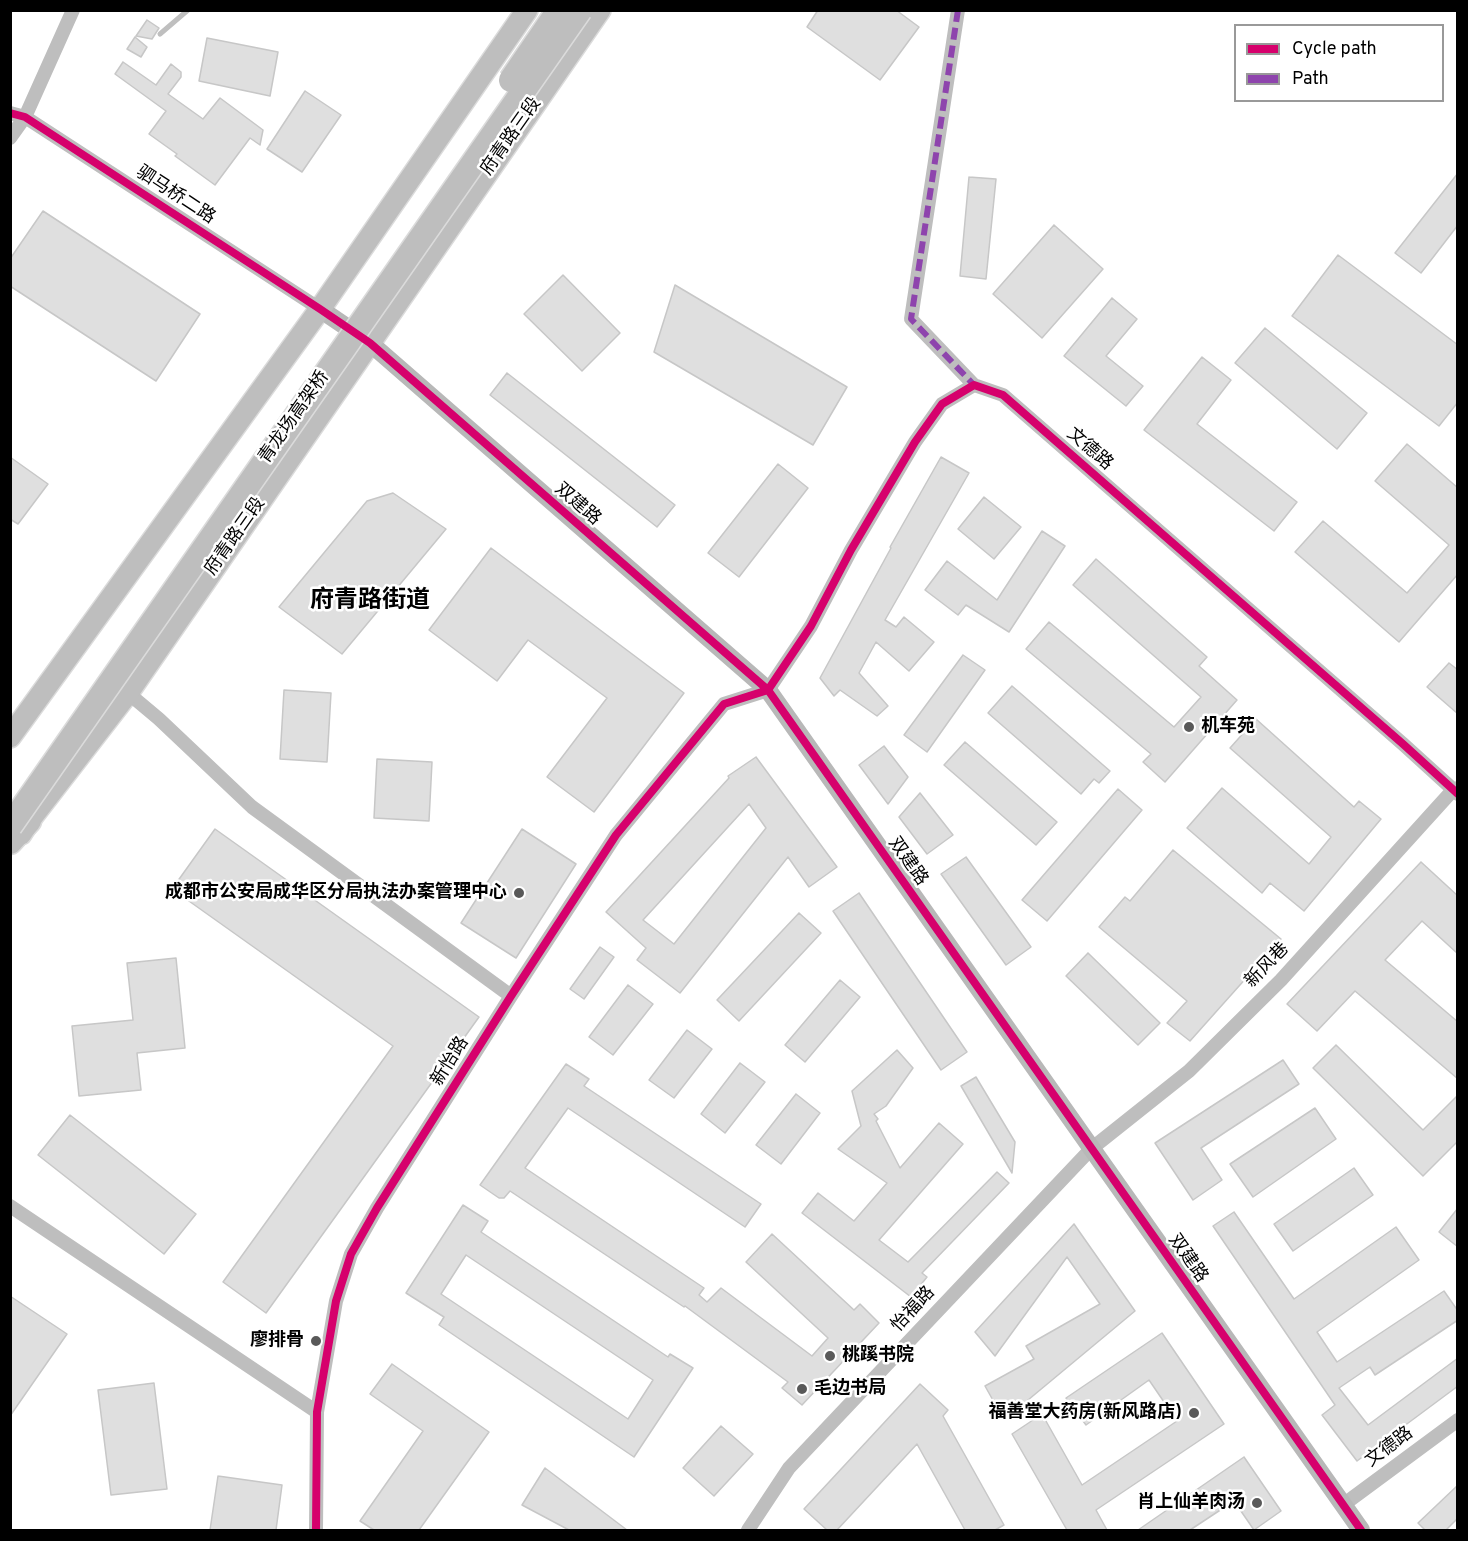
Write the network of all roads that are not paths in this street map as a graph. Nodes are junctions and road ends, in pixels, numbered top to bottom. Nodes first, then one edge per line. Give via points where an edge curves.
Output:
1 (73, 10) edge
2 (527, 10) edge
3 (560, 10) edge
4 (580, 10) edge
5 (600, 10) edge
6 (958, 10) edge
7 (10, 113) edge
8 (25, 117) junction
9 (10, 138) edge
10 (320, 309) junction
11 (370, 343) junction
12 (974, 385) junction
13 (768, 690) junction
14 (128, 693) junction
15 (10, 737) edge
16 (1456, 791) edge
17 (10, 800) edge
18 (20, 824) edge
19 (10, 842) edge
20 (10, 853) edge
21 (511, 996) junction
22 (1091, 1149) junction
23 (10, 1206) edge
24 (317, 1412) junction
25 (1458, 1420) edge
26 (1343, 1505) junction
27 (316, 1530) edge
28 (748, 1530) edge
29 (1361, 1530) edge

1 - 8 street
2 - 10 main road
3 - 17 highway, 青龙场高架桥, bridge
4 - 18 highway, 青龙场高架桥, bridge
5 - 11 main road, 府青路三段
6 - 12 street via 911,319
7 - 8 street, 驷马桥二路
8 - 9 street
8 - 10 street, 驷马桥二路
10 - 11 street, 双建路
10 - 15 main road
11 - 13 street, 双建路
11 - 14 main road, 府青路三段
12 - 13 street via 942,404 915,442 811,626
12 - 16 street, 文德路 via 1003,395
13 - 21 street, 新怡路 via 724,704 616,835
13 - 22 street, 双建路
14 - 18 main road, 府青路三段
14 - 21 street via 252,807
16 - 22 street, 新风巷 via 1281,980 1189,1071
18 - 19 highway, 青龙场高架桥
18 - 20 main road, 府青路三段
21 - 24 street, 新怡路 via 351,1254 336,1301
22 - 26 street, 双建路
22 - 28 street, 怡福路 via 789,1468
23 - 24 street
24 - 27 street, 新怡路
25 - 26 street, 文德路
26 - 29 street, 双建路

